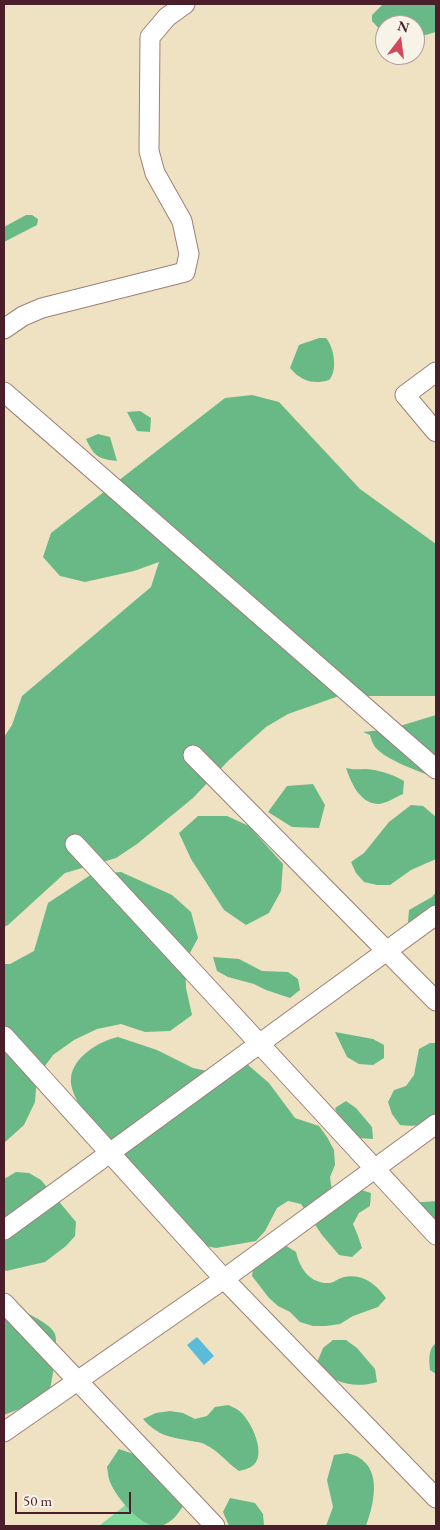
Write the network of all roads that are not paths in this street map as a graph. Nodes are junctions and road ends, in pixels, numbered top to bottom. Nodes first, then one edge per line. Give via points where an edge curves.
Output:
1 (185, 4) edge
2 (4, 329) edge
3 (436, 372) edge
4 (4, 392) edge
5 (436, 432) edge
6 (194, 754) dead end
7 (436, 769) edge
8 (74, 844) dead end
9 (436, 915) edge
10 (387, 951) junction
11 (436, 1001) edge
12 (4, 1036) edge
13 (259, 1044) junction
14 (436, 1124) edge
15 (108, 1153) junction
16 (376, 1168) junction
17 (4, 1230) edge
18 (436, 1236) edge
19 (224, 1279) junction
20 (4, 1303) edge
21 (77, 1381) junction
22 (4, 1432) edge
23 (436, 1498) edge
24 (215, 1526) edge

1 - 2 street via 167,17 150,37 149,151 155,173 182,221 189,254 185,272 42,308
3 - 5 street via 405,395
4 - 7 street
6 - 10 street
8 - 13 street
9 - 10 street
10 - 11 street
10 - 13 street
12 - 15 street
13 - 15 street
13 - 16 street
14 - 16 street
15 - 17 street
15 - 19 street
16 - 18 street
16 - 19 street
19 - 21 street
19 - 23 street
20 - 21 street
21 - 22 street
21 - 24 street

